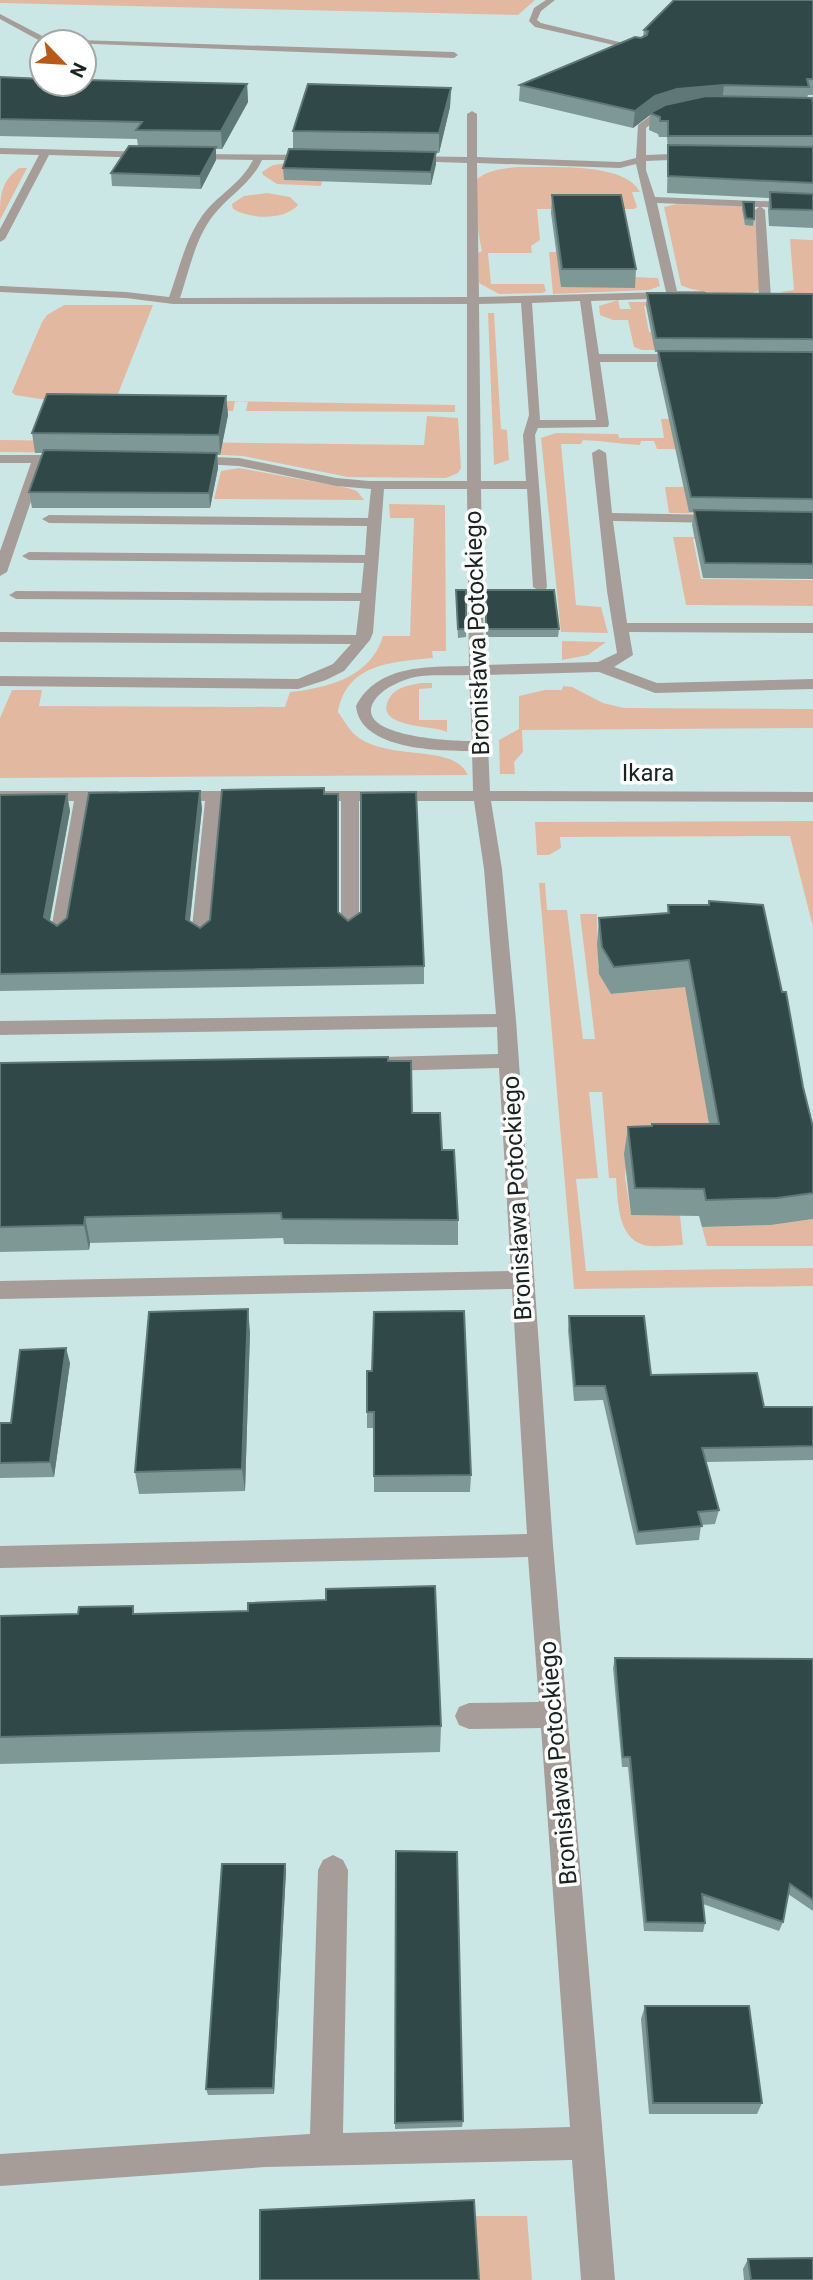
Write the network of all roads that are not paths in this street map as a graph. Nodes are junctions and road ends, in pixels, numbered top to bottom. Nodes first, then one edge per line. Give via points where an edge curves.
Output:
1 (551, 0) edge
2 (0, 16) edge
3 (28, 31) edge
4 (98, 42) edge
5 (640, 48) edge
6 (454, 55) dead end
7 (684, 111) edge
8 (472, 114) dead end
9 (0, 151) edge
10 (46, 153) junction
11 (165, 155) edge
12 (179, 156) edge
13 (709, 156) edge
14 (259, 157) junction
15 (323, 158) edge
16 (401, 158) edge
17 (471, 159) junction
18 (640, 160) junction
19 (651, 200) junction
20 (813, 206) edge
21 (760, 210) edge
22 (0, 239) edge
23 (0, 289) edge
24 (671, 293) junction
25 (712, 295) edge
26 (752, 296) edge
27 (585, 297) junction
28 (765, 297) junction
29 (780, 298) edge
30 (473, 299) junction
31 (526, 299) junction
32 (173, 301) junction
33 (593, 358) junction
34 (695, 358) edge
35 (532, 424) junction
36 (599, 453) dead end
37 (0, 459) edge
38 (39, 459) junction
39 (81, 459) edge
40 (176, 460) edge
41 (216, 461) junction
42 (208, 476) edge
43 (378, 485) junction
44 (474, 485) junction
45 (533, 485) junction
46 (606, 517) junction
47 (49, 519) dead end
48 (730, 519) edge
49 (375, 522) junction
50 (29, 556) dead end
51 (371, 559) junction
52 (0, 569) edge
53 (540, 587) edge
54 (16, 595) dead end
55 (368, 597) junction
56 (620, 626) junction
57 (813, 628) edge
58 (0, 637) edge
59 (362, 640) junction
60 (601, 667) junction
61 (477, 671) junction
62 (0, 681) edge
63 (813, 684) edge
64 (480, 746) junction
65 (0, 796) edge
66 (83, 796) junction
67 (214, 796) junction
68 (268, 796) edge
69 (296, 796) edge
70 (350, 797) junction
71 (482, 797) junction
72 (813, 797) edge
73 (350, 930) edge
74 (59, 935) edge
75 (200, 937) edge
76 (506, 1020) junction
77 (0, 1028) edge
78 (509, 1061) junction
79 (360, 1064) edge
80 (522, 1280) junction
81 (0, 1290) edge
82 (540, 1545) junction
83 (0, 1557) edge
84 (555, 1715) junction
85 (469, 1716) dead end
86 (333, 1870) dead end
87 (589, 2143) junction
88 (326, 2151) junction
89 (0, 2171) edge
90 (598, 2280) edge

1 - 5 street via 537,10 533,21 538,25
2 - 3 street
4 - 6 street
7 - 18 street via 643,124
8 - 17 street, Bronisława Potockiego
9 - 10 street
10 - 11 street
10 - 22 street
12 - 14 street
13 - 18 street
14 - 15 street
14 - 32 street via 253,173 204,220
16 - 17 street
17 - 18 street via 620,165
17 - 30 street, Bronisława Potockiego
18 - 19 street
19 - 20 street
19 - 24 street
21 - 28 street
23 - 32 street
24 - 25 street
24 - 27 street
26 - 28 street
27 - 31 street
27 - 33 street
28 - 29 street
30 - 31 street
30 - 32 street
30 - 44 street, Bronisława Potockiego
31 - 35 street
33 - 34 street
33 - 35 street via 603,424
35 - 45 street
36 - 46 street
37 - 38 street
38 - 39 street
38 - 52 street
40 - 41 street
41 - 42 street
41 - 43 street
43 - 44 street
43 - 49 street
44 - 45 street
44 - 61 street, Bronisława Potockiego
45 - 53 street
46 - 48 street
46 - 56 street
47 - 49 street
49 - 51 street
50 - 51 street
51 - 55 street
54 - 55 street
55 - 59 street
56 - 57 street
56 - 60 street via 625,655
58 - 59 street
59 - 62 street via 342,667 298,684
60 - 61 street
60 - 63 street via 655,688
61 - 64 street, Bronisława Potockiego
61 - 64 street via 400,675 370,693 364,712 373,725 401,739
64 - 71 street, Bronisława Potockiego
65 - 66 street
66 - 67 street
66 - 74 street
67 - 68 street
67 - 75 street
69 - 70 street, Ikara
70 - 71 street, Ikara
70 - 73 street
71 - 72 street, Ikara
71 - 76 street, Bronisława Potockiego via 494,869
76 - 77 street
76 - 78 street, Bronisława Potockiego
78 - 79 street
78 - 80 street, Bronisława Potockiego
80 - 81 street
80 - 82 street, Bronisława Potockiego
82 - 83 street
82 - 84 street, Bronisława Potockiego
84 - 85 street
84 - 87 street, Bronisława Potockiego
86 - 88 street
87 - 88 street
87 - 90 street, Bronisława Potockiego
88 - 89 street via 265,2151

